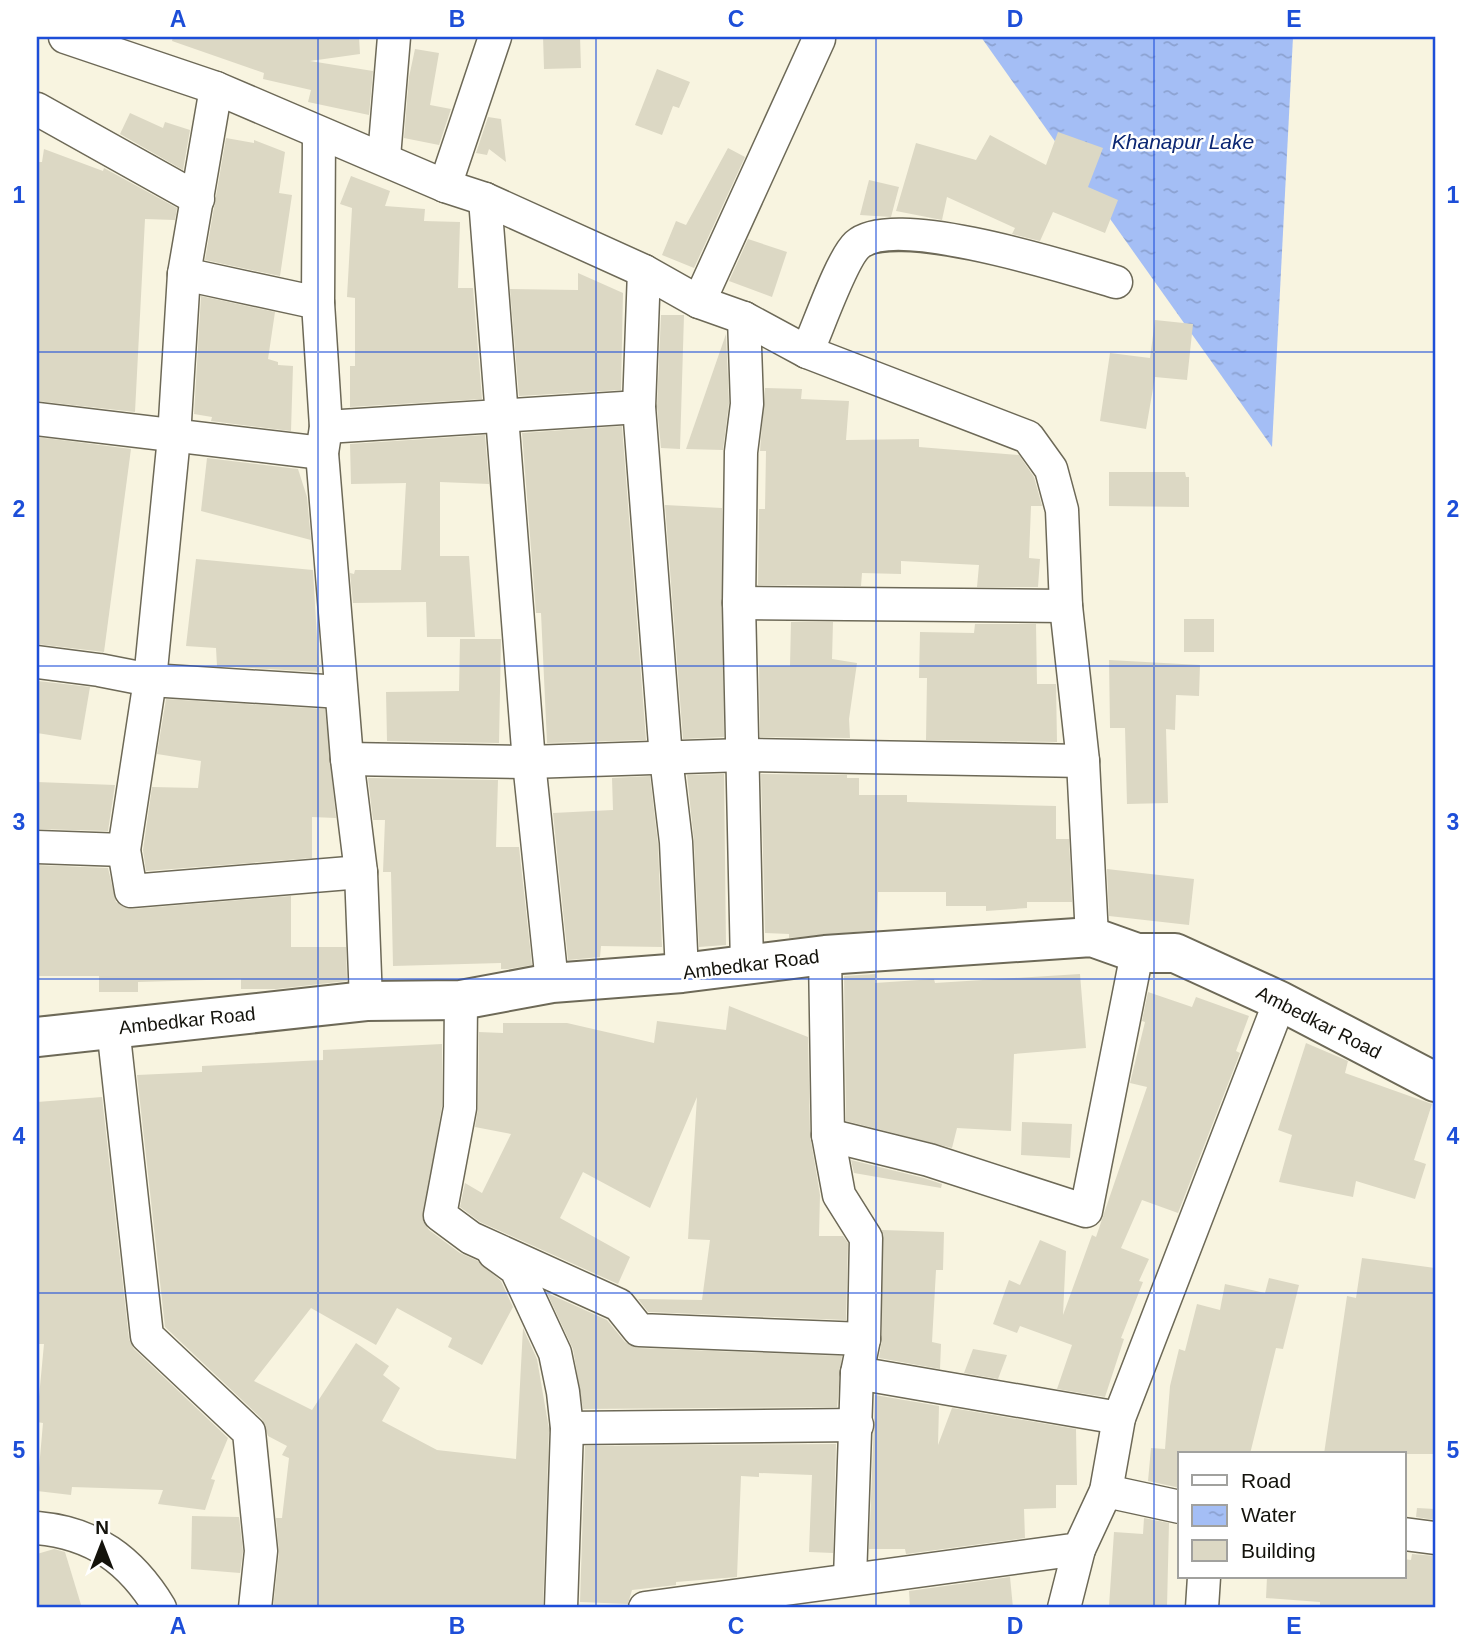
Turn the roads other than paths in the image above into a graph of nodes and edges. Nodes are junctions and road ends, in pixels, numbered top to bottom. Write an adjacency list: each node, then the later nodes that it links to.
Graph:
1 (65, 37): 5 (street)
2 (394, 37): 9 (street)
3 (495, 37): 10 (street)
4 (817, 37): 16 (street)
5 (125, 47): 6 (street)
6 (216, 88): 8 (street); 11 (street)
7 (37, 109): 11 (street)
8 (319, 133): 9 (street); 17 (street)
9 (384, 157): 10 (street)
10 (446, 186): 12 (street)
11 (198, 199): 14 (street)
12 (485, 199): 13 (street); 21 (street)
13 (644, 271): 16 (street); 20 (street)
14 (184, 274): 17 (street); 23 (street)
15 (1116, 282): 19 (street)
16 (699, 302): 18 (street)
17 (318, 303): 24 (street)
18 (744, 318): 19 (street); 25 (street)
19 (807, 352): 26 (street)
20 (639, 407): 21 (street); 31 (street)
21 (502, 415): 24 (street); 34 (street)
22 (37, 419): 23 (street)
23 (174, 437): 24 (street); 28 (street)
24 (324, 440): 29 (street)
25 (739, 603): 26 (street); 30 (street)
26 (1066, 606): 33 (street)
27 (37, 663): 28 (street)
28 (150, 680): 29 (street); 36 (street)
29 (341, 692): 32 (street)
30 (744, 755): 31 (street); 33 (street); 41 (street)
31 (666, 758): 34 (street); 42 (street)
32 (347, 759): 34 (street); 37 (street)
33 (1083, 761): 38 (street)
34 (529, 762): 43 (street)
35 (37, 847): 36 (street)
36 (124, 850): 37 (street)
37 (361, 872): 45 (street)
38 (1092, 937): 39 (main road, Ambedkar Road); 40 (main road, Ambedkar Road)
39 (1137, 953): 46 (main road, Ambedkar Road); 50 (street)
40 (825, 956): 41 (main road, Ambedkar Road); 50 (street)
41 (747, 965): 42 (main road, Ambedkar Road)
42 (682, 973): 43 (main road, Ambedkar Road)
43 (552, 983): 44 (main road, Ambedkar Road)
44 (461, 1000): 45 (main road, Ambedkar Road); 51 (street)
45 (366, 1001): 47 (main road, Ambedkar Road)
46 (1280, 1001): 49 (main road, Ambedkar Road); 54 (street)
47 (113, 1027): 48 (main road, Ambedkar Road); 67 (street)
48 (37, 1037)
49 (1435, 1082)
50 (828, 1135): 52 (street)
51 (471, 1238): 52 (street); 56 (street)
52 (864, 1339): 53 (street)
53 (857, 1373): 54 (street); 55 (street)
54 (1119, 1418): 57 (street)
55 (857, 1425): 56 (street); 64 (street)
56 (567, 1427): 68 (street)
57 (1106, 1492): 58 (street); 62 (street)
58 (1178, 1507)
59 (37, 1528): 66 (street)
60 (1406, 1534): 61 (street)
61 (1435, 1538)
62 (1079, 1549): 64 (street); 70 (street)
63 (1204, 1578): 71 (street)
64 (850, 1579): 65 (street)
65 (745, 1601): 69 (street)
66 (160, 1608)
67 (255, 1608)
68 (561, 1608)
69 (645, 1608)
70 (1063, 1608)
71 (1202, 1608)

